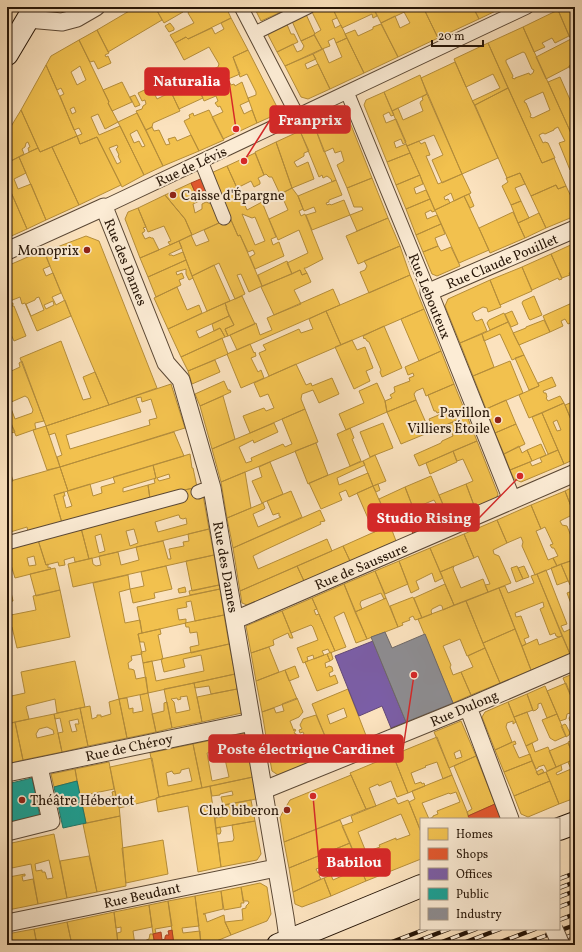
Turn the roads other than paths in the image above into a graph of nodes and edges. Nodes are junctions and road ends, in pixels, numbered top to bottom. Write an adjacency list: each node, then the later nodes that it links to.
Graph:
1 (96, 7): 5 (street)
2 (241, 7): 6 (street)
3 (308, 7): 6 (street)
4 (527, 7): 8 (street, Rue de Lévis)
5 (31, 13): 7 (main road)
6 (255, 33): 9 (street)
7 (7, 54)
8 (347, 92): 9 (street, Rue de Lévis); 15 (street, Rue Lebouteux)
9 (297, 115): 10 (street, Rue de Lévis)
10 (201, 161): 11 (street, Rue de Lévis); 12 (street)
11 (104, 207): 14 (street, Rue de Lévis); 20 (street, Rue des Dames)
12 (224, 218)
13 (575, 229): 15 (street, Rue Claude Pouillet)
14 (7, 251)
15 (429, 292): 18 (street, Rue Lebouteux)
16 (575, 473): 18 (street, Rue de Saussure)
17 (181, 496): 19 (street)
18 (512, 500): 20 (street, Rue de Saussure)
19 (7, 543)
20 (235, 620): 23 (street, Rue des Dames)
21 (575, 661): 22 (street, Rue Dulong)
22 (468, 707): 26 (street, Rue Dulong); 27 (street)
23 (252, 722): 24 (street, Rue de Chéroy); 26 (street, Rue des Dames)
24 (39, 766): 25 (street, Rue de Chéroy); 30 (street)
25 (7, 773)
26 (264, 790): 31 (street, Rue des Dames)
27 (510, 818)
28 (575, 823): 29 (main road)
29 (560, 829)
30 (7, 832)
31 (276, 868): 33 (street, Rue Beudant); 35 (street, Rue des Dames)
32 (420, 886): 35 (main road)
33 (7, 922)
34 (554, 930): 36 (street, bridge)
35 (285, 944)
36 (561, 945)

